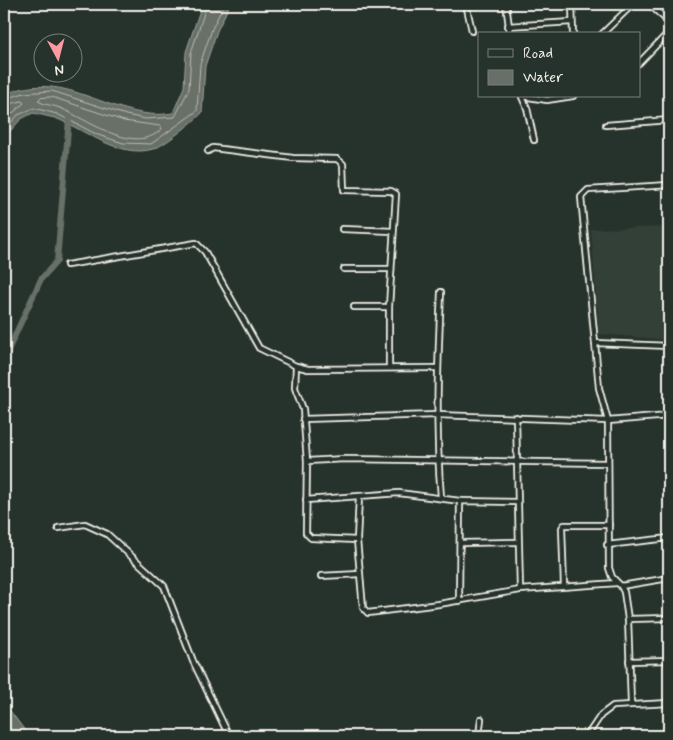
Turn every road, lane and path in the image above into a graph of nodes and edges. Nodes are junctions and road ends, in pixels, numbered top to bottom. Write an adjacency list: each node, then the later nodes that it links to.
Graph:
1 (466, 4): 9 (street)
2 (506, 4): 8 (street)
3 (572, 4): 6 (street)
4 (633, 4): 12 (street)
5 (649, 4): 7 (street)
6 (572, 22): 8 (street); 11 (street)
7 (669, 22)
8 (508, 26): 10 (street)
9 (472, 32)
10 (510, 32)
11 (573, 32)
12 (604, 32)
13 (669, 32): 14 (street)
14 (640, 62)
15 (523, 98): 20 (street)
16 (534, 98): 17 (street)
17 (560, 98)
18 (669, 120): 19 (street)
19 (606, 124)
20 (534, 140)
21 (208, 151): 24 (street)
22 (669, 185): 31 (street)
23 (342, 229): 24 (street)
24 (393, 231): 27 (street)
25 (67, 265): 33 (street)
26 (344, 269): 27 (street)
27 (391, 270): 30 (street)
28 (441, 292): 35 (street)
29 (354, 307): 30 (street)
30 (389, 307): 34 (street)
31 (595, 343): 32 (street); 40 (street)
32 (669, 346)
33 (296, 366): 34 (street); 39 (street)
34 (389, 368): 35 (street)
35 (437, 368): 36 (street)
36 (437, 415): 38 (street); 39 (street); 41 (street)
37 (669, 416): 40 (street)
38 (516, 417): 40 (street); 43 (street)
39 (303, 419): 42 (street)
40 (608, 421): 44 (street)
41 (438, 460): 42 (street); 43 (street); 46 (street)
42 (307, 461): 47 (street)
43 (518, 462): 44 (street); 49 (street)
44 (608, 463): 50 (street)
45 (359, 497): 46 (street); 47 (street); 53 (street)
46 (441, 497): 48 (street)
47 (306, 500): 53 (street)
48 (460, 501): 49 (street); 55 (street)
49 (517, 502): 54 (street)
50 (609, 525): 56 (street); 61 (street)
51 (58, 528): 71 (street)
52 (669, 538): 56 (street)
53 (357, 540): 57 (street)
54 (518, 542): 55 (street); 62 (street)
55 (460, 543): 63 (street)
56 (607, 545): 60 (street)
57 (360, 574): 58 (street); 63 (street)
58 (321, 576)
59 (669, 578): 60 (street)
60 (619, 585): 61 (street); 65 (street)
61 (564, 586): 62 (street)
62 (520, 590): 63 (street)
63 (459, 601)
64 (669, 618): 65 (street)
65 (628, 619): 67 (street)
66 (669, 660): 67 (street)
67 (628, 661): 69 (street)
68 (669, 703): 69 (street)
69 (630, 704): 73 (street)
70 (481, 719): 72 (street)
71 (229, 736)
72 (479, 736)
73 (587, 736)

